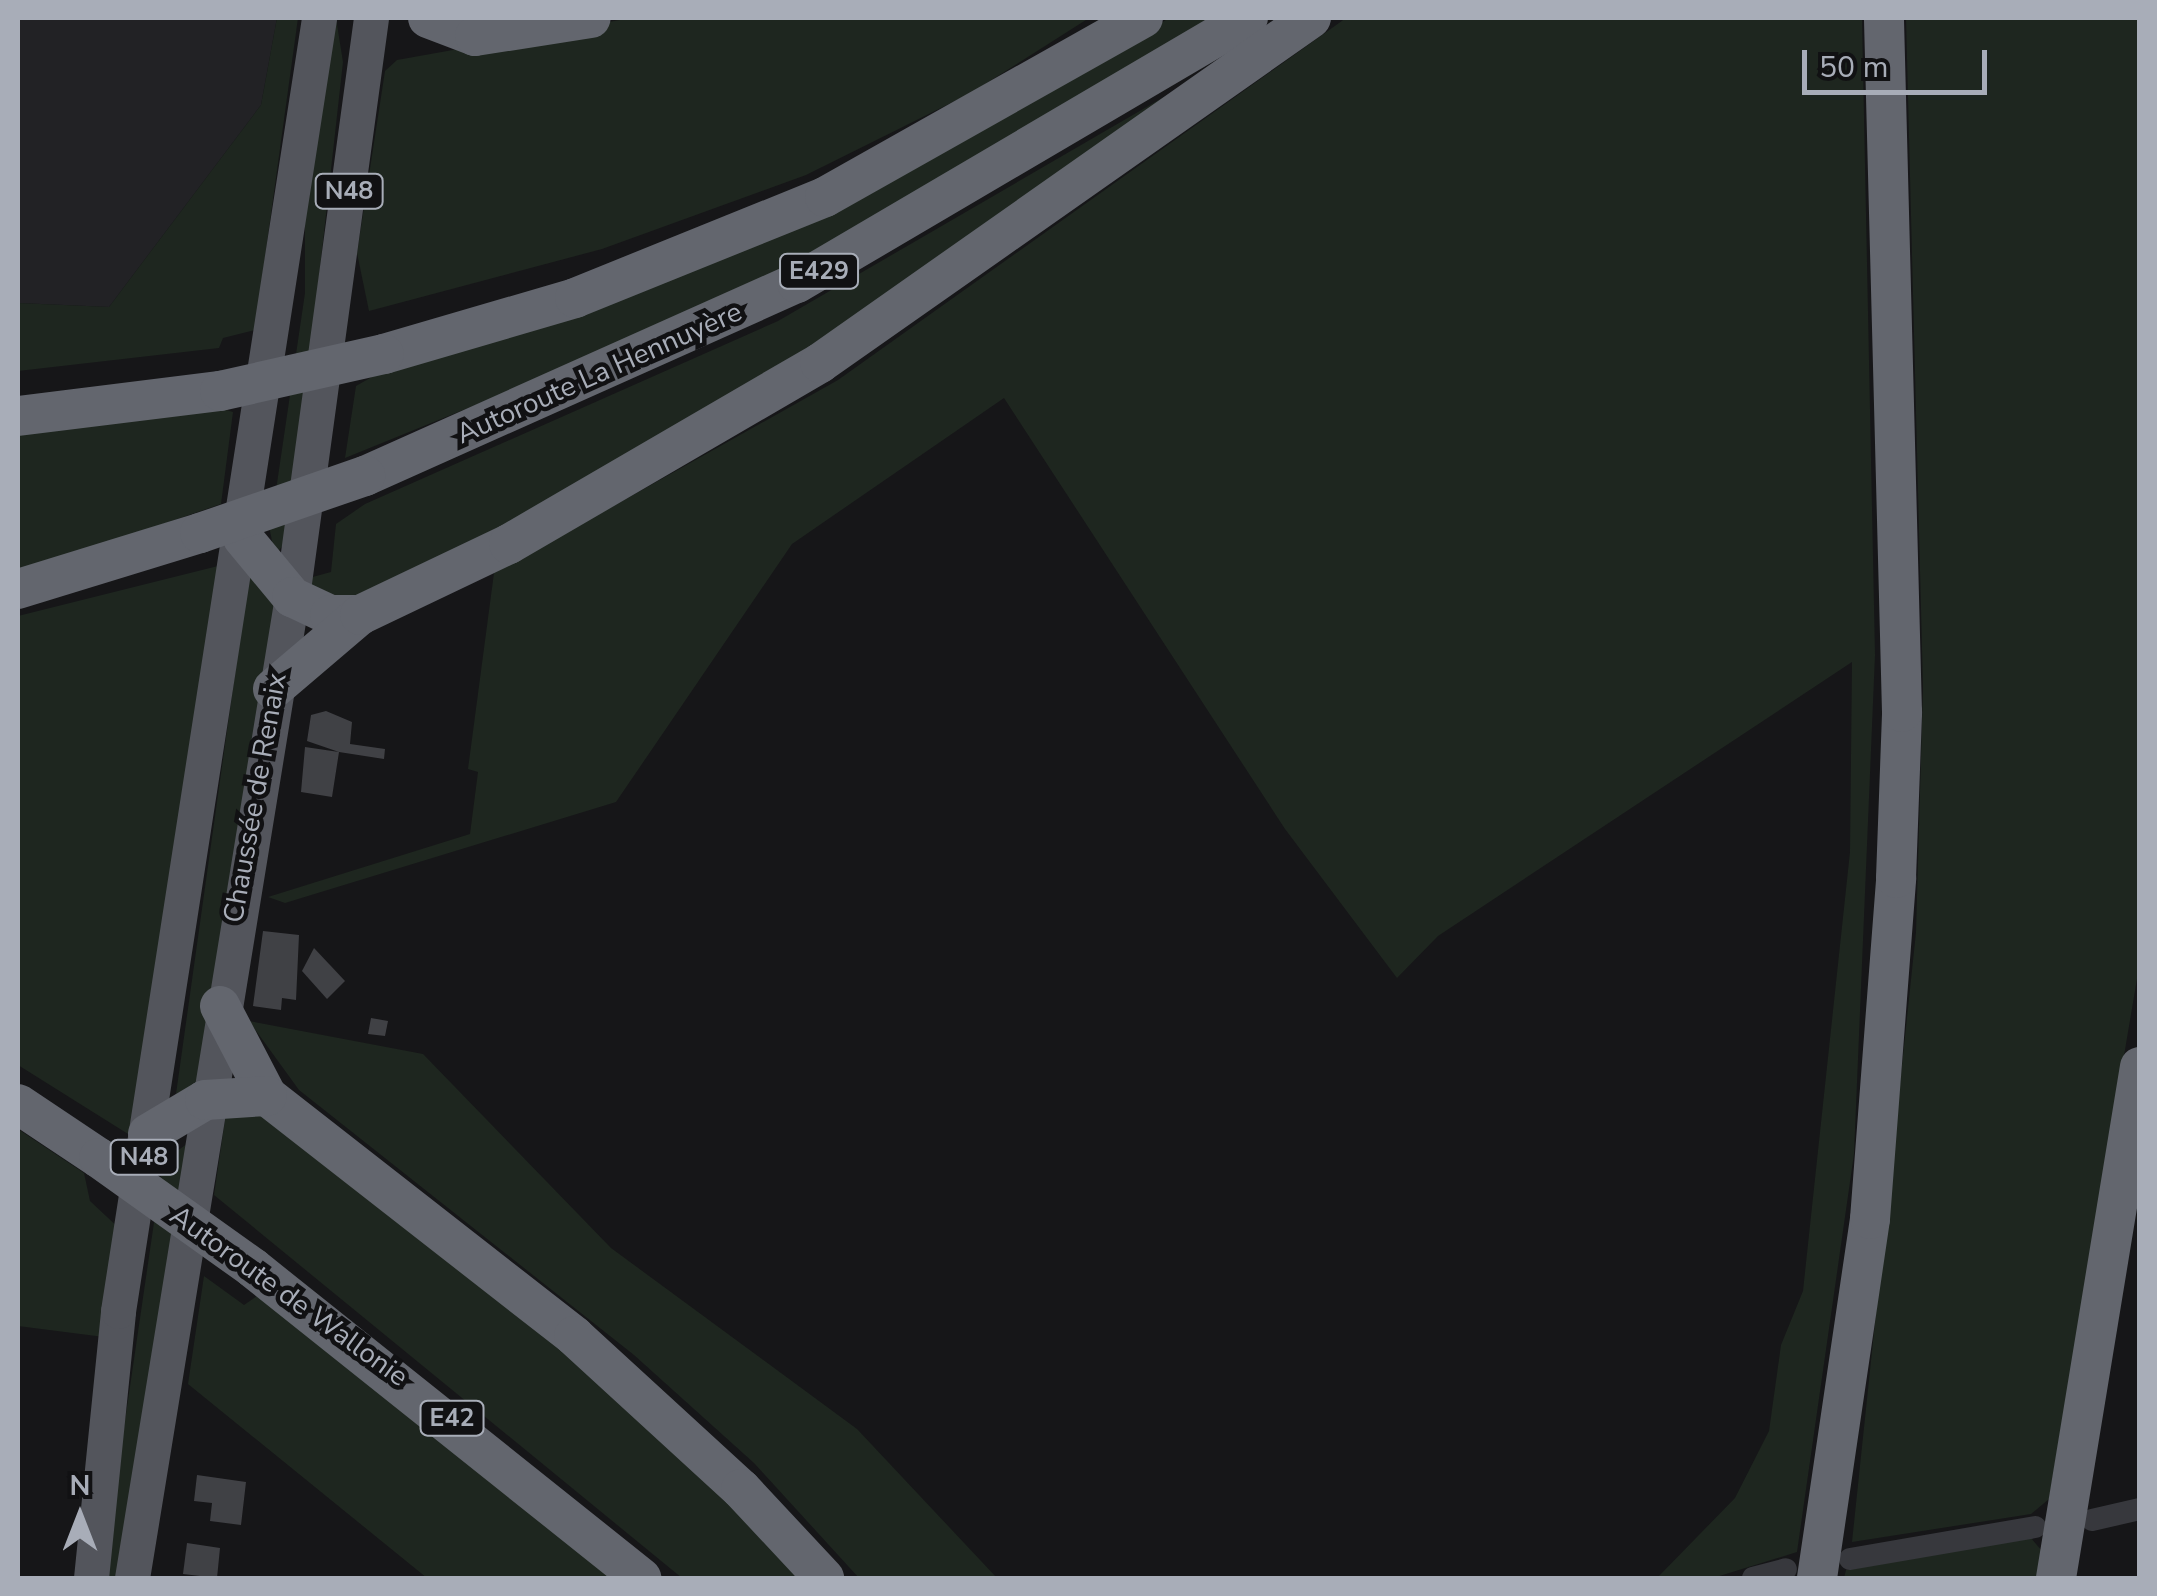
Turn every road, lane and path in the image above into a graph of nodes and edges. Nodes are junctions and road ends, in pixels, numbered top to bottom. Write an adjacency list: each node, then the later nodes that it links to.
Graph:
1 (318, 18): 10 (main road, Chaussée de Renaix / N48)
2 (370, 18): 12 (main road, Chaussée de Renaix / N48)
3 (428, 18): 4 (highway)
4 (592, 18)
5 (1144, 18): 9 (highway, E429, bridge)
6 (1248, 18): 11 (highway, Autoroute La Hennuyère / E429, bridge)
7 (1312, 18): 13 (highway)
8 (1884, 18): 24 (highway)
9 (23, 414)
10 (243, 538): 12 (highway); 20 (main road, Chaussée de Renaix / N48)
11 (18, 589)
12 (292, 597): 13 (highway); 14 (main road, Chaussée de Renaix / N48)
13 (360, 615): 14 (highway)
14 (274, 689): 15 (main road, Chaussée de Renaix / N48)
15 (220, 1006): 17 (highway); 18 (main road, Chaussée de Renaix / N48)
16 (2140, 1067): 30 (highway)
17 (267, 1096): 18 (highway); 28 (highway)
18 (205, 1100): 20 (highway); 26 (main road, Chaussée de Renaix / N48)
19 (18, 1104): 27 (highway, Autoroute de Wallonie / E42, bridge)
20 (148, 1134): 25 (main road, Chaussée de Renaix / N48)
21 (2140, 1509): 22 (street)
22 (2092, 1520)
23 (2035, 1528): 24 (street)
24 (1817, 1569): 29 (street)
25 (92, 1578)
26 (132, 1578)
27 (642, 1578)
28 (824, 1578)
29 (1753, 1578)
30 (2056, 1578)

